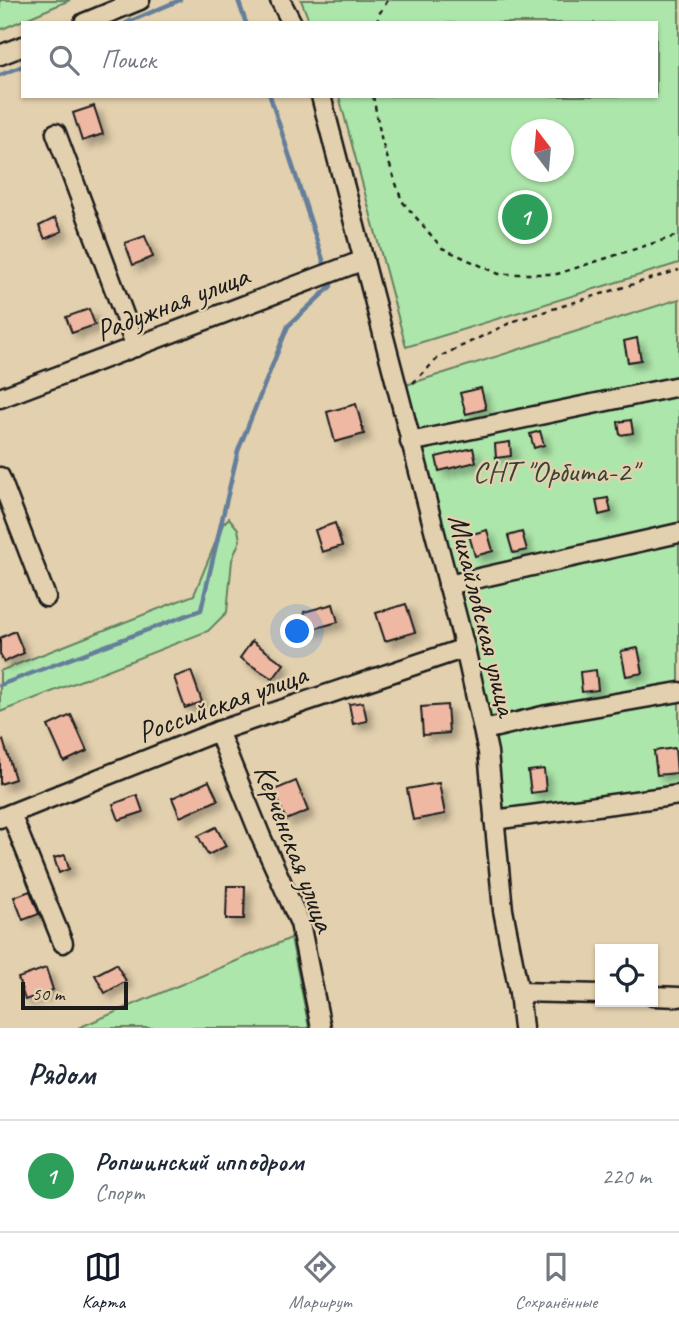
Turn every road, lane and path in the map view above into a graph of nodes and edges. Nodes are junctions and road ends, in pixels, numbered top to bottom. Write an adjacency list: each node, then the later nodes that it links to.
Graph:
1 (280, 0): 5 (street)
2 (388, 0): 6 (path)
3 (131, 2): 4 (street)
4 (88, 21)
5 (291, 21)
6 (377, 21)
7 (21, 47): 8 (street)
8 (0, 55)
9 (322, 98): 13 (street, Михайловская улица)
10 (373, 98): 12 (path)
11 (56, 133): 15 (street)
12 (679, 235)
13 (364, 260): 15 (street, Радужная улица); 17 (street, Михайловская улица)
14 (679, 270): 17 (path)
15 (136, 347): 18 (street, Радужная улица)
16 (679, 386): 19 (street)
17 (399, 397): 19 (street, Михайловская улица)
18 (0, 398)
19 (410, 442): 22 (street, Михайловская улица)
20 (0, 477): 23 (street)
21 (679, 533): 22 (street)
22 (448, 585): 24 (street, Михайловская улица)
23 (46, 597)
24 (465, 648): 26 (street, Михайловская улица); 27 (street, Российская улица)
25 (679, 691): 26 (street)
26 (484, 730): 30 (street, Михайловская улица)
27 (218, 731): 29 (street, Российская улица); 36 (street, Керченская улица)
28 (679, 795): 30 (street)
29 (5, 816): 31 (street)
30 (494, 820): 32 (street, Михайловская улица)
31 (63, 943)
32 (519, 992): 33 (street); 37 (street, Михайловская улица)
33 (595, 994)
34 (658, 996): 35 (street)
35 (679, 997)
36 (321, 1028)
37 (523, 1028)

